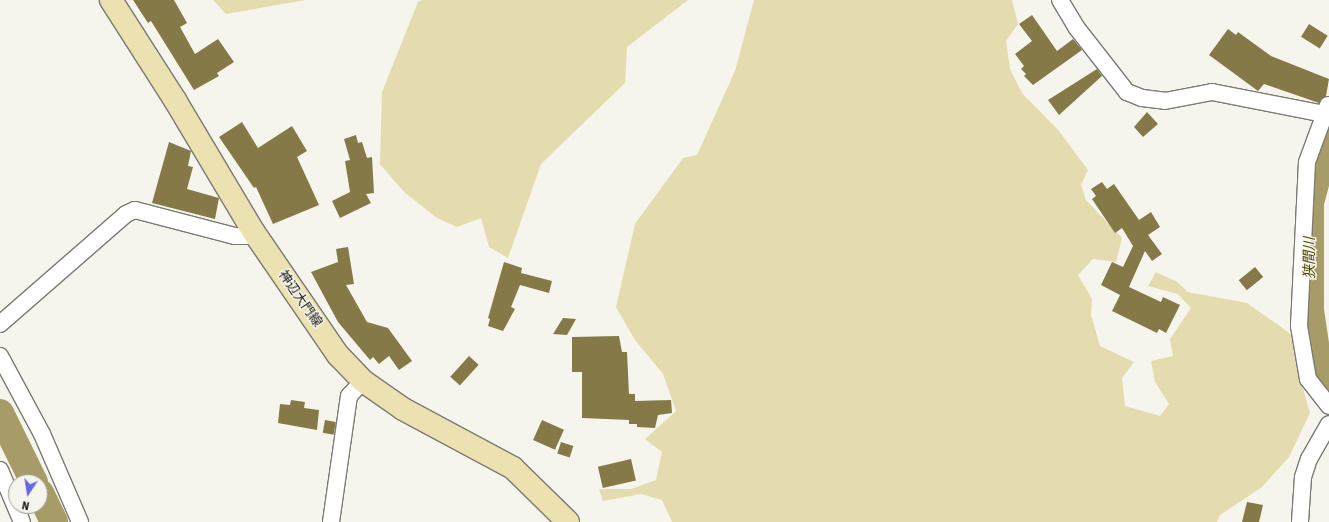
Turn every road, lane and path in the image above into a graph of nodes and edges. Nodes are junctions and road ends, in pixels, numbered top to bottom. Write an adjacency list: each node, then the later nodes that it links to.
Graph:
1 (111, 0): 4 (main road, 神辺大門線)
2 (1060, 0): 3 (street)
3 (1328, 111): 8 (street)
4 (253, 231): 5 (street); 7 (main road, 神辺大門線)
5 (0, 324)
6 (0, 356): 12 (street)
7 (363, 381): 13 (street); 14 (main road, 神辺大門線)
8 (1329, 406)
9 (1329, 424): 15 (street)
10 (0, 470): 11 (street)
11 (22, 522)
12 (80, 522)
13 (331, 522)
14 (568, 522)
15 (1300, 522)

